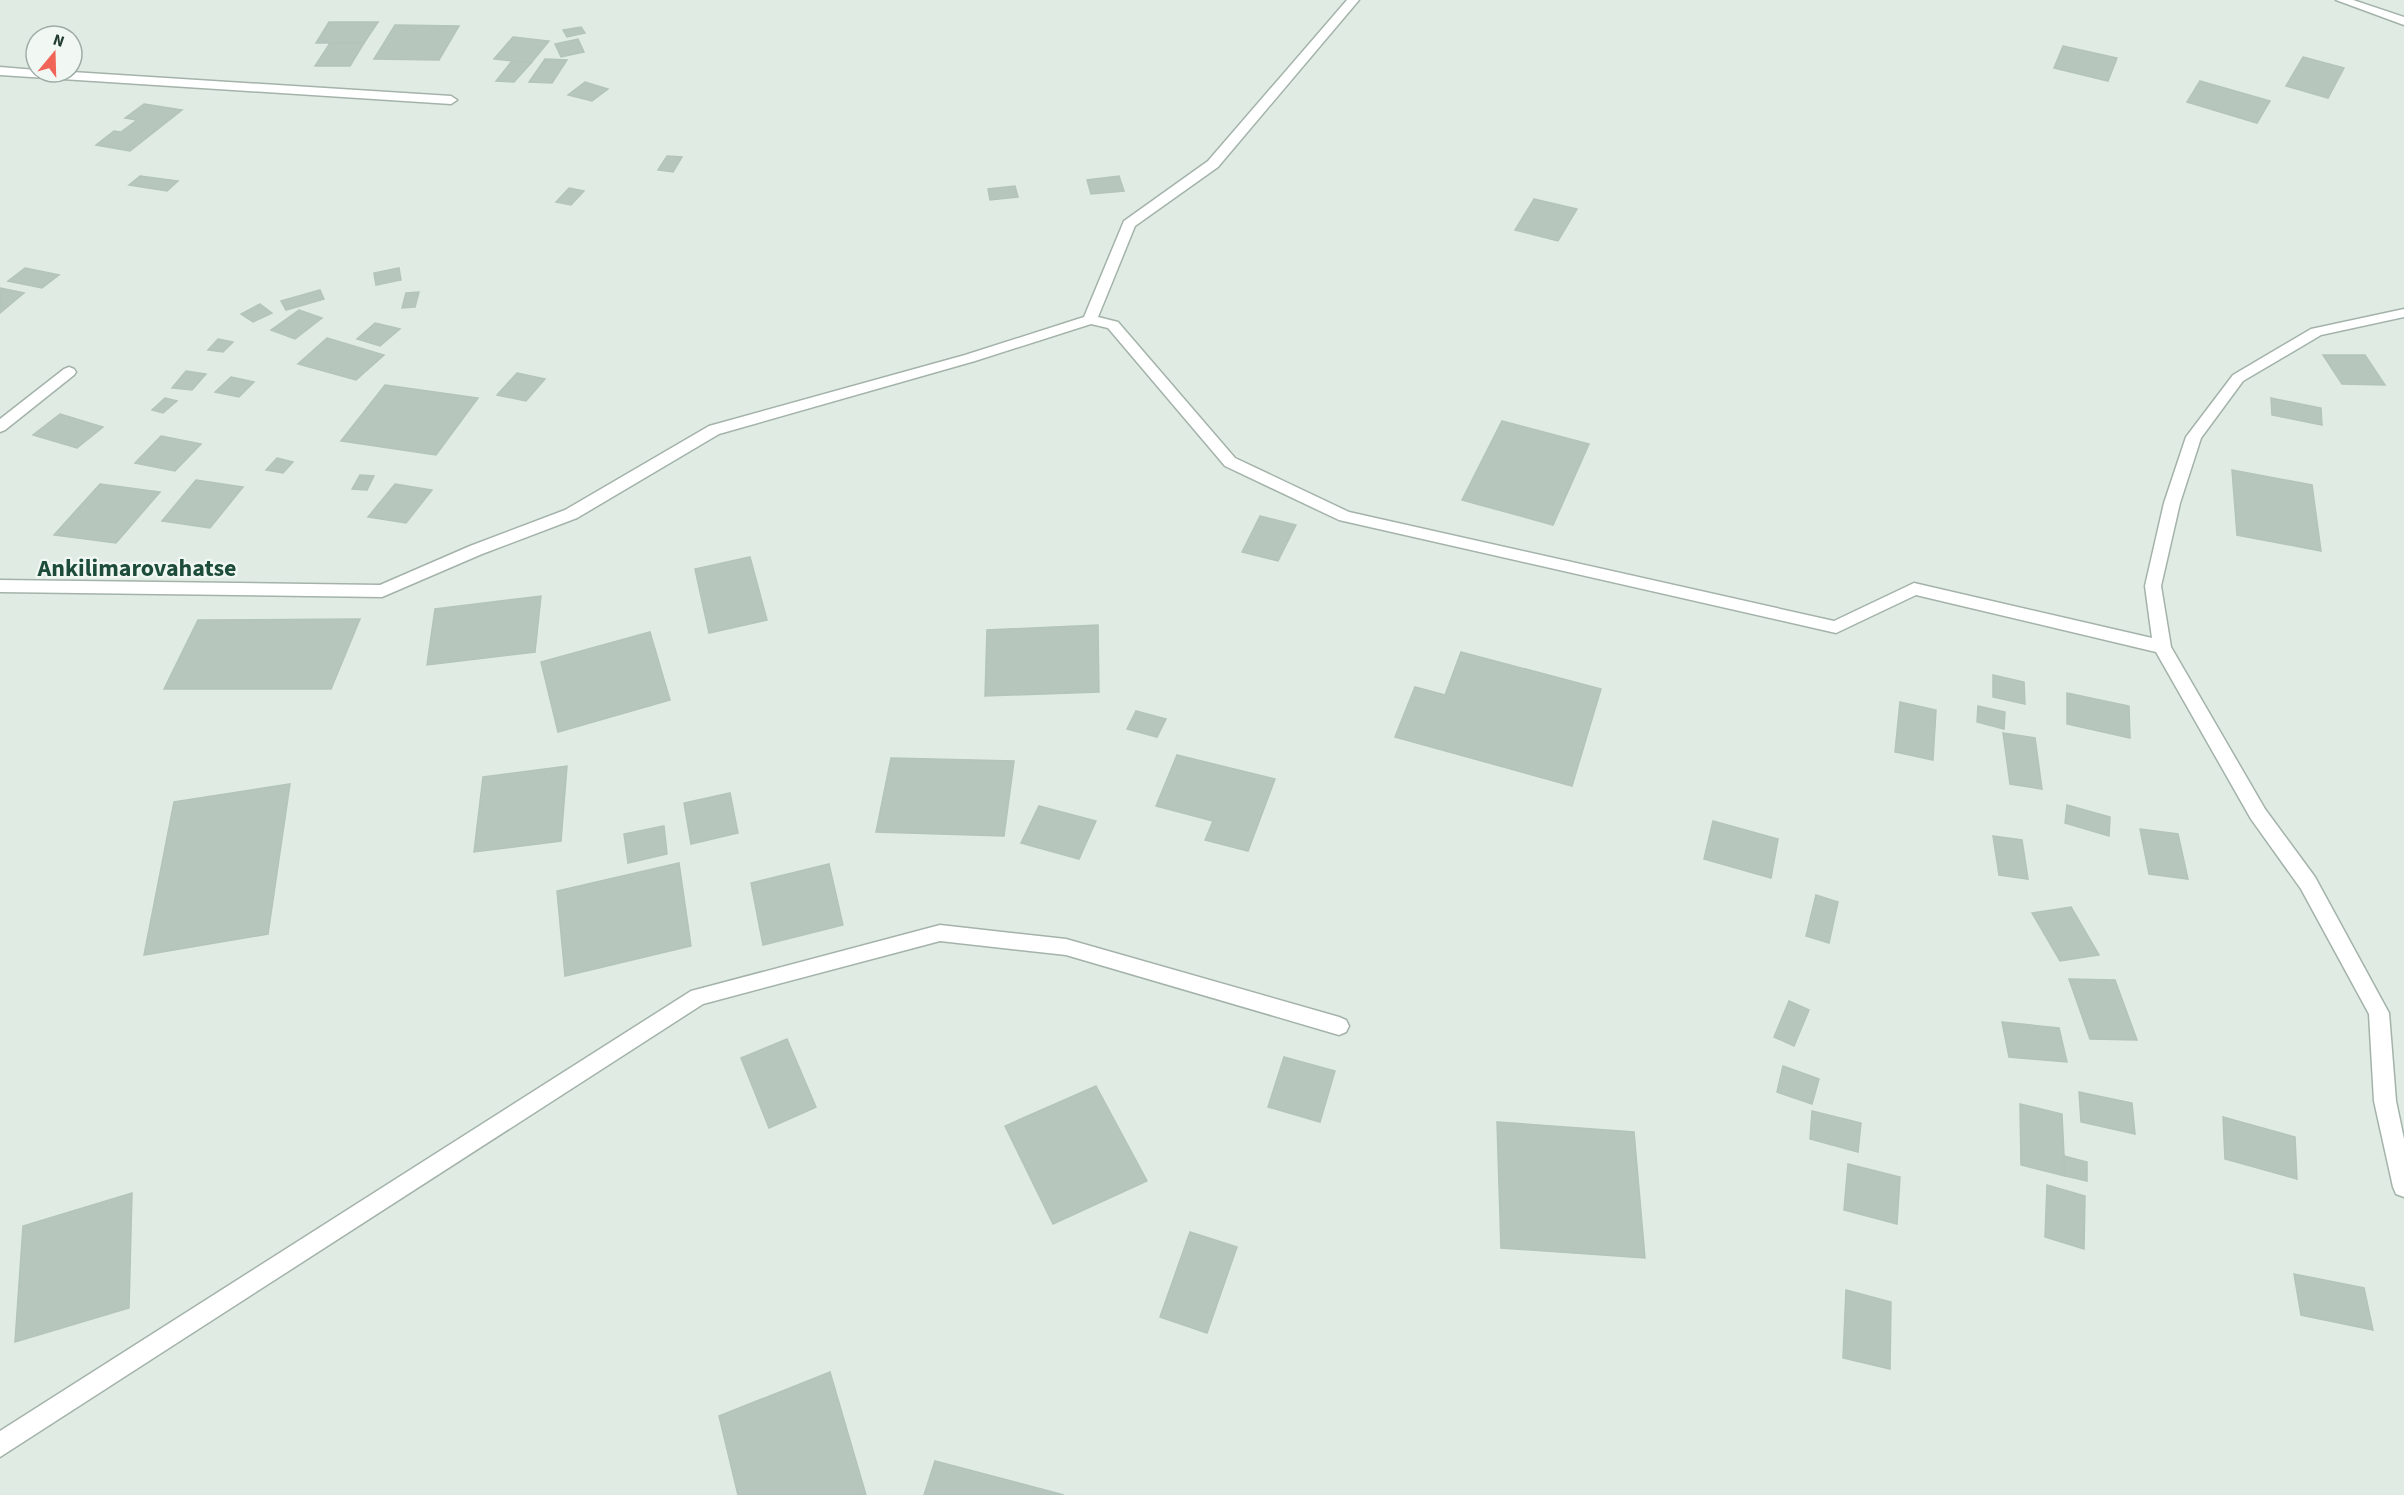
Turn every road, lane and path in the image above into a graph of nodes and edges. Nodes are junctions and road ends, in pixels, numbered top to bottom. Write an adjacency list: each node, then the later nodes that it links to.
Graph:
1 (1353, 0): 7 (street)
2 (2342, 0): 3 (street)
3 (2404, 21)
4 (0, 71): 5 (street)
5 (451, 100)
6 (2404, 314): 11 (street)
7 (1090, 320): 10 (street); 11 (street)
8 (69, 372): 9 (street)
9 (0, 427)
10 (0, 586)
11 (2162, 647): 13 (street)
12 (1339, 1026): 14 (street)
13 (2404, 1187)
14 (0, 1445)

